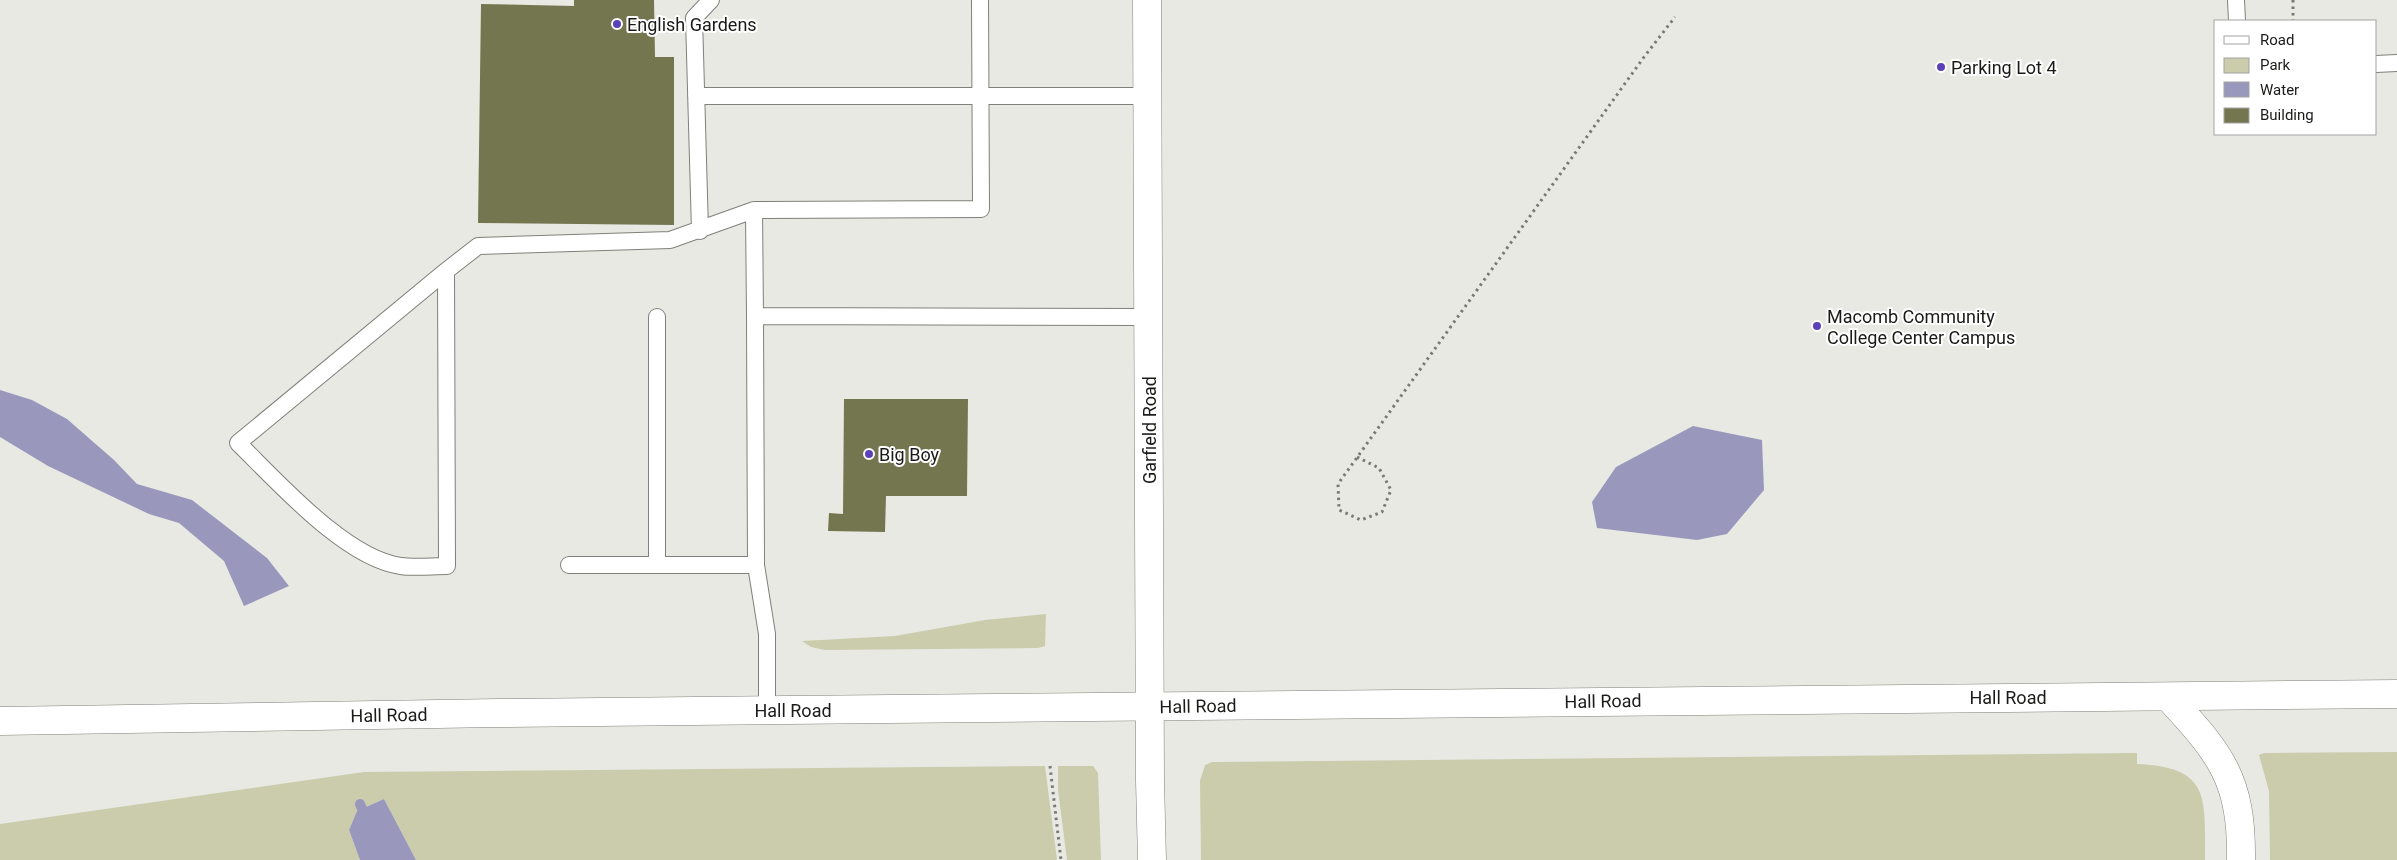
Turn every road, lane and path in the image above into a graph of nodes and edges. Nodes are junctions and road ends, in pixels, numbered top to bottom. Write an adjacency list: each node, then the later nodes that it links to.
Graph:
1 (711, 0): 11 (lane)
2 (980, 0): 12 (lane)
3 (1147, 0): 13 (main road, Garfield Road)
4 (2236, 0): 7 (lane)
5 (2293, 0): 8 (path)
6 (1675, 17): 20 (path)
7 (2237, 20)
8 (2293, 20)
9 (2377, 64): 10 (lane)
10 (2397, 64)
11 (696, 96): 12 (lane); 15 (lane)
12 (980, 96): 13 (lane); 14 (lane)
13 (1147, 96): 19 (main road, Garfield Road)
14 (754, 210): 15 (lane); 17 (lane)
15 (700, 231): 16 (lane)
16 (446, 271): 16 (lane)
17 (755, 316): 19 (lane); 23 (lane)
18 (657, 317): 22 (lane)
19 (1149, 317): 26 (main road, Garfield Road)
20 (1357, 457): 20 (path)
21 (569, 565): 22 (lane)
22 (657, 565): 23 (lane)
23 (756, 566): 27 (lane)
24 (2397, 694): 25 (main road, Hall Road)
25 (2168, 697): 26 (main road, Hall Road); 34 (main road)
26 (1149, 707): 27 (main road, Hall Road); 33 (main road, Garfield Road)
27 (767, 710): 29 (main road, Hall Road)
28 (0, 721): 29 (main road, Hall Road)
29 (60, 721): 30 (main road)
30 (0, 738)
31 (1050, 766): 32 (path)
32 (1061, 860)
33 (1152, 860)
34 (2241, 860)

